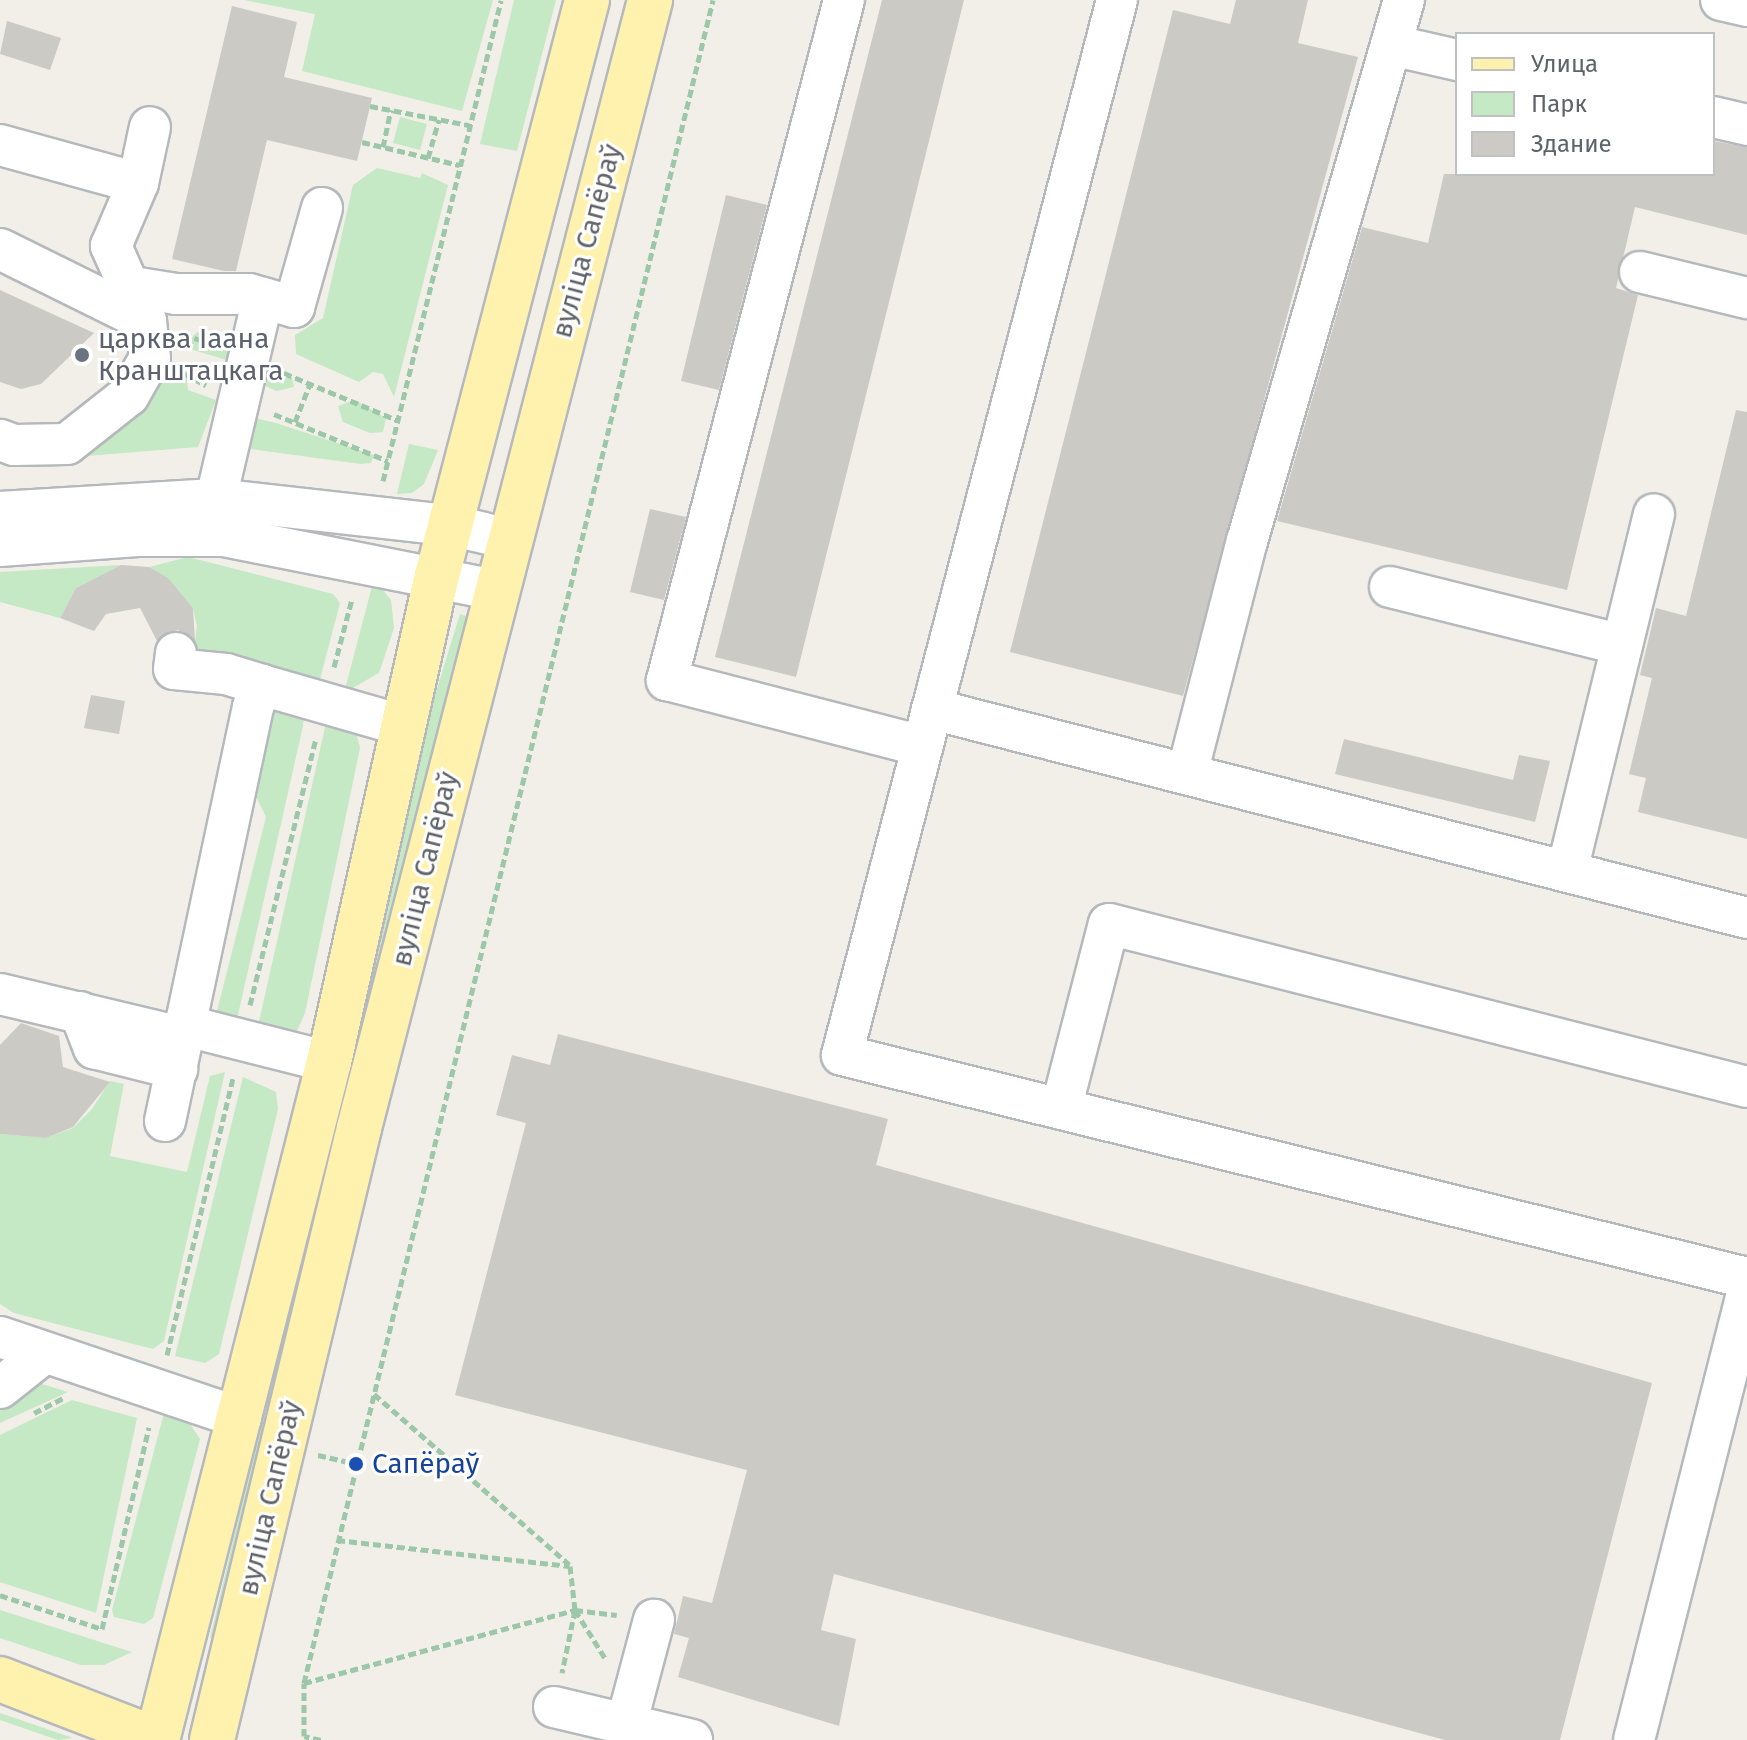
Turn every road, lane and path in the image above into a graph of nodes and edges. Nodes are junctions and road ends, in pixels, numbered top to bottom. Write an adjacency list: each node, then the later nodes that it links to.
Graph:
1 (501, 0): 16 (path)
2 (587, 0): 40 (main road, вуліца Сапёраў)
3 (650, 0): 41 (main road, вуліца Сапёраў)
4 (713, 0): 65 (path)
5 (844, 0): 50 (street)
6 (1117, 0): 50 (street)
7 (1404, 0): 10 (street)
8 (1721, 0): 9 (street)
9 (1747, 6)
10 (1391, 45): 11 (street); 51 (street)
11 (1455, 60)
12 (370, 106): 13 (path)
13 (391, 110): 15 (path); 21 (path)
14 (1715, 117): 17 (street)
15 (439, 120): 16 (path); 22 (path)
16 (469, 125): 23 (path)
17 (1747, 125)
18 (150, 127): 24 (street)
19 (362, 142): 21 (path)
20 (0, 145): 24 (street)
21 (383, 147): 22 (path)
22 (428, 158): 23 (path)
23 (459, 165): 35 (path)
24 (138, 183): 28 (street)
25 (322, 208): 29 (street)
26 (0, 249): 31 (street)
27 (1640, 272): 30 (street)
28 (126, 286): 29 (street); 31 (street)
29 (263, 298): 38 (street)
30 (1747, 298)
31 (146, 321): 34 (street)
32 (310, 384): 33 (path)
33 (295, 422)
34 (0, 440)
35 (381, 489)
36 (0, 512): 39 (street)
37 (1654, 514): 46 (street)
38 (212, 518): 39 (street); 40 (street); 43 (street)
39 (134, 519): 42 (street)
40 (454, 526): 41 (street); 43 (main road, вуліца Сапёраў)
41 (510, 539): 45 (main road, вуліца Сапёраў)
42 (0, 546)
43 (437, 576): 45 (street); 49 (main road, вуліца Сапёраў)
44 (1390, 587): 46 (street)
45 (496, 590): 80 (main road, вуліца Сапёраў)
46 (1622, 645): 52 (street)
47 (176, 653): 48 (street)
48 (262, 685): 49 (street); 55 (street)
49 (404, 726): 56 (main road, вуліца Сапёраў)
50 (927, 727): 51 (street); 58 (street)
51 (1187, 774): 52 (street)
52 (1567, 871): 53 (street)
53 (1747, 918)
54 (0, 994): 55 (street)
55 (183, 1044): 56 (street); 59 (street)
56 (329, 1062): 69 (main road, вуліца Сапёраў)
57 (1747, 1087): 58 (street)
58 (1061, 1109): 60 (street)
59 (165, 1121)
60 (1747, 1278)
61 (1747, 1293): 83 (street)
62 (0, 1337): 63 (street)
63 (43, 1354): 64 (street); 69 (street)
64 (0, 1388)
65 (374, 1394): 71 (path); 72 (path)
66 (72, 1395): 67 (path)
67 (29, 1415)
68 (137, 1417): 70 (path)
69 (241, 1418): 79 (main road, вуліца Сапёраў)
70 (150, 1421)
71 (337, 1540): 72 (path); 76 (path)
72 (570, 1566): 73 (path)
73 (575, 1610): 74 (path); 76 (path); 77 (path)
74 (654, 1620): 78 (street)
75 (0, 1679): 79 (main road)
76 (304, 1683): 81 (path)
77 (554, 1707): 78 (street)
78 (626, 1725): 82 (street)
79 (158, 1740)
80 (212, 1740)
81 (321, 1740)
82 (692, 1740)
83 (1634, 1740)

